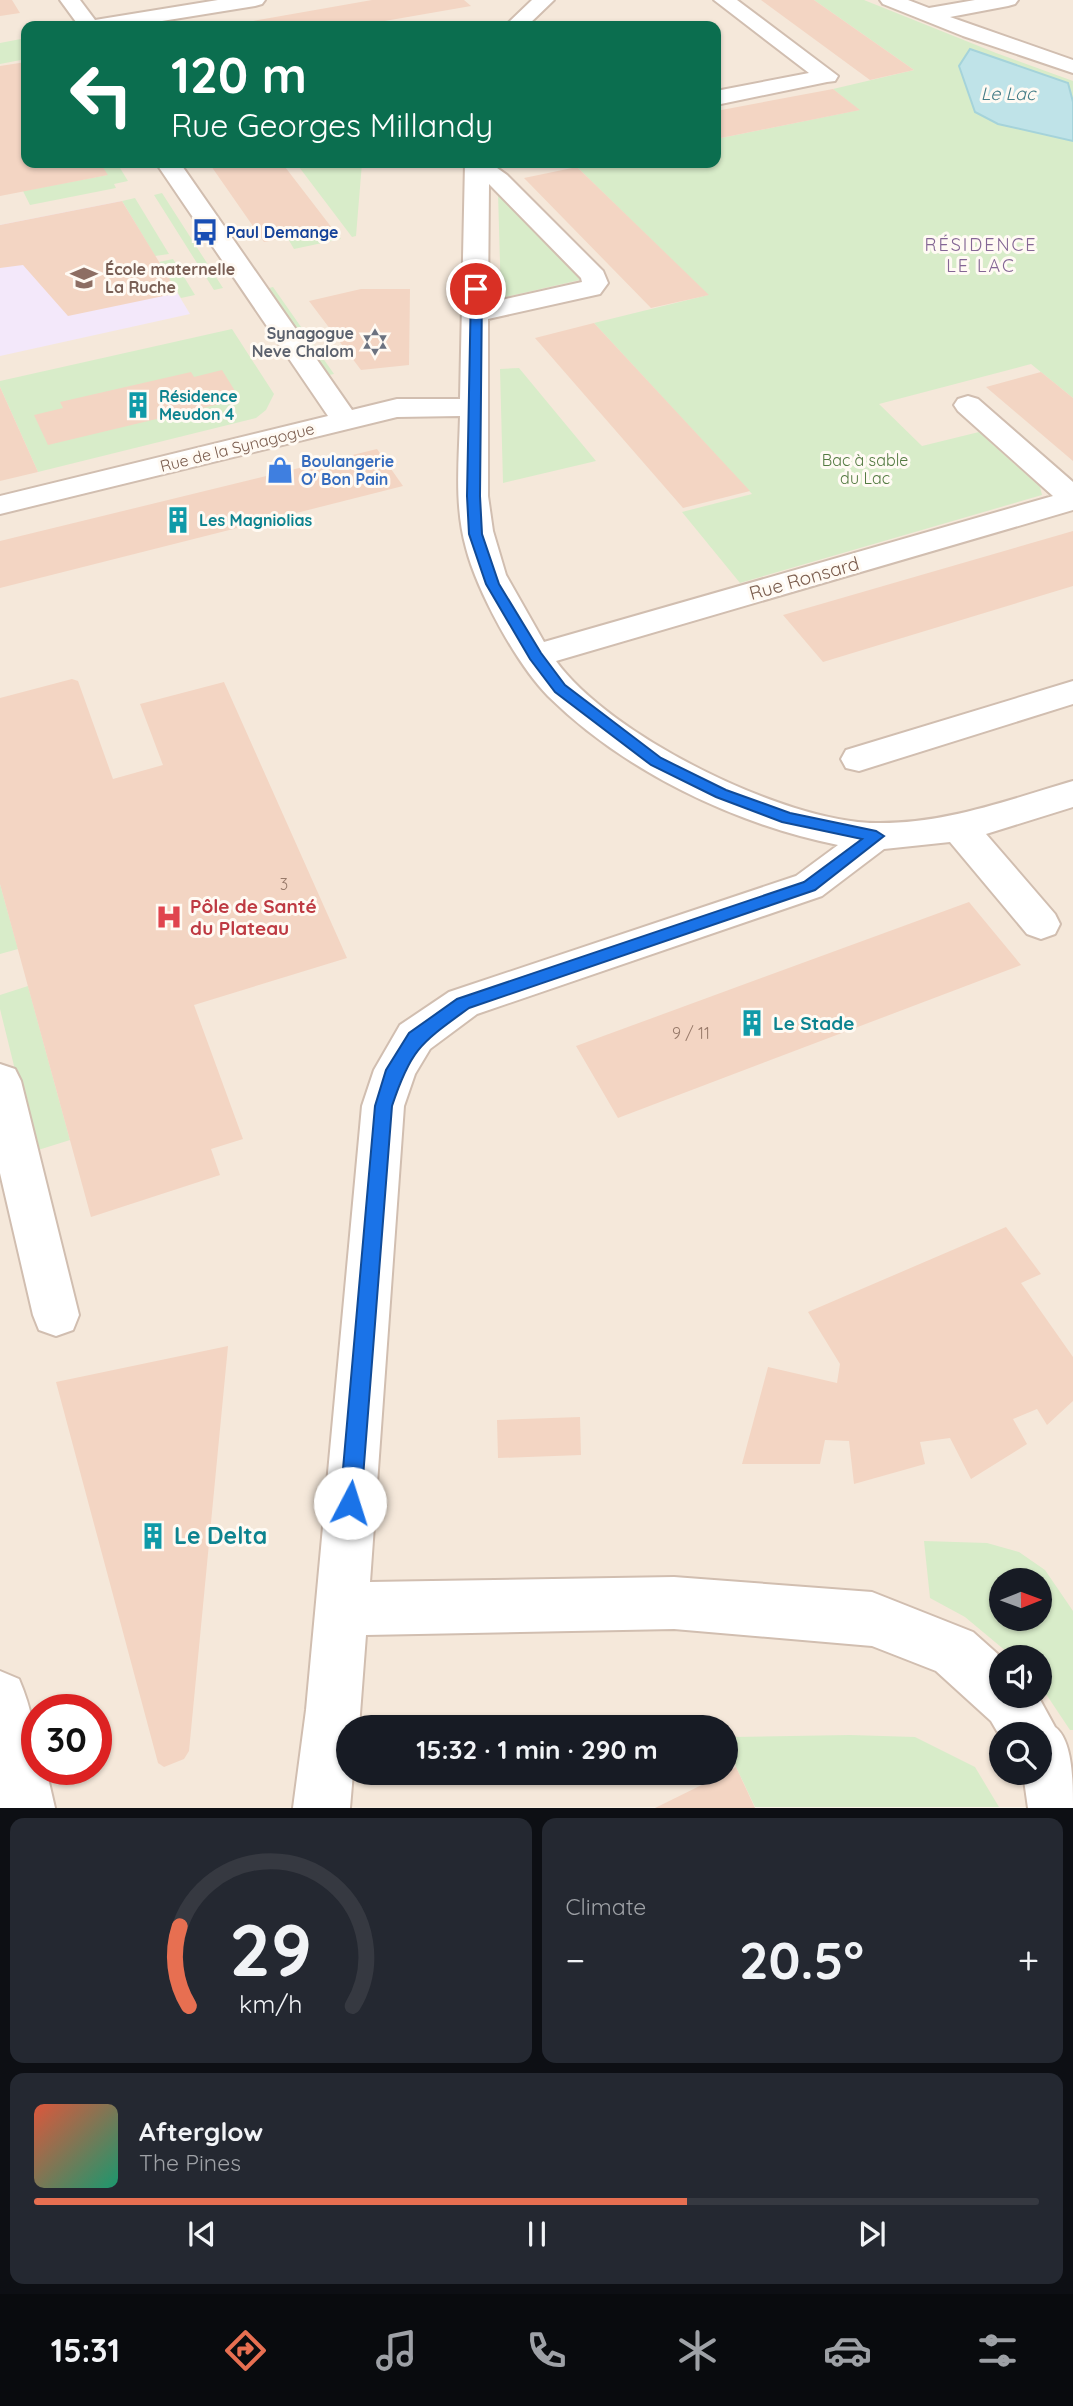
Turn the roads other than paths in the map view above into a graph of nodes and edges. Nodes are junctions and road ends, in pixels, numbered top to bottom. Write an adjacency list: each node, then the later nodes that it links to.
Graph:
1 (70, 0): 8 (street)
2 (255, 0): 9 (street)
3 (544, 0): 10 (street)
4 (724, 0): 12 (street)
5 (890, 0): 7 (street)
6 (1008, 0): 7 (street)
7 (928, 15): 11 (street)
8 (85, 21)
9 (125, 21)
10 (521, 21)
11 (1073, 67)
12 (721, 97)
13 (171, 168): 19 (street)
14 (477, 168): 16 (street)
15 (483, 168): 16 (street)
16 (476, 314): 18 (street)
17 (968, 405): 20 (street, Rue Ronsard)
18 (476, 407): 19 (street, Rue de la Synagogue); 22 (street)
19 (345, 421): 21 (street, Rue de la Synagogue)
20 (1073, 499): 22 (street, Rue Ronsard)
21 (0, 505)
22 (535, 656): 27 (street)
23 (1073, 692): 24 (street)
24 (859, 759)
25 (1073, 794): 26 (street)
26 (960, 827): 27 (street); 28 (street)
27 (876, 836): 31 (street)
28 (1041, 923)
29 (0, 1081): 30 (street)
30 (56, 1315)
31 (342, 1609): 32 (street); 36 (street)
32 (989, 1683)
33 (0, 1698): 35 (street)
34 (1052, 1768): 37 (street)
35 (27, 1808)
36 (321, 1808)
37 (1056, 1808)

